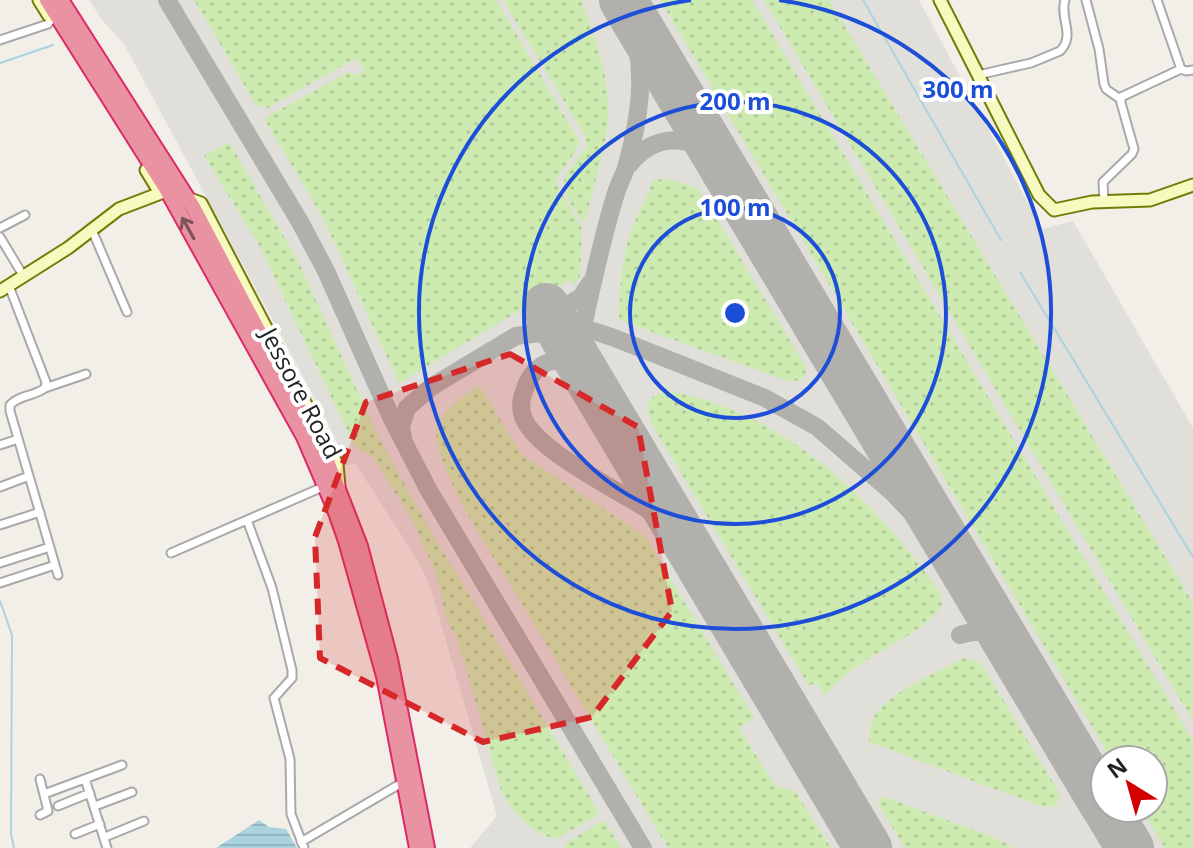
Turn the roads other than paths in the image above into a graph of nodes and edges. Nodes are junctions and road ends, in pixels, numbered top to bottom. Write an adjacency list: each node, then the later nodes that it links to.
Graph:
1 (39, 0): 7 (street)
2 (47, 0): 7 (highway, Jessore Road)
3 (940, 0): 11 (street)
4 (1065, 0): 11 (street)
5 (1086, 0): 12 (street)
6 (1157, 0): 9 (street)
7 (60, 8): 8 (street); 14 (highway, Jessore Road)
8 (0, 40)
9 (1181, 69): 10 (street); 12 (street)
10 (1193, 70)
11 (978, 75): 15 (street)
12 (1120, 99): 15 (street)
13 (1193, 185): 15 (street)
14 (169, 189): 18 (street); 31 (highway, Jessore Road, one-way to 14); 31 (highway)
15 (1104, 202)
16 (25, 215): 17 (street)
17 (0, 228)
18 (92, 230): 20 (street); 22 (street)
19 (0, 237): 20 (street)
20 (24, 277): 21 (street)
21 (5, 289): 24 (street)
22 (127, 312)
23 (86, 374): 24 (street)
24 (45, 388): 25 (street)
25 (14, 400): 26 (street); 27 (street)
26 (0, 405)
27 (18, 439): 28 (street); 29 (street)
28 (0, 445)
29 (29, 476): 30 (street); 32 (street)
30 (0, 487)
31 (332, 488): 33 (street); 44 (highway, Jessore Road); 58 (highway)
32 (40, 512): 34 (street); 35 (street)
33 (247, 520): 36 (street); 55 (street)
34 (0, 525)
35 (50, 547): 37 (street); 38 (street)
36 (171, 553)
37 (0, 563)
38 (55, 565): 39 (street); 40 (street)
39 (58, 575)
40 (0, 583)
41 (122, 765): 43 (street)
42 (40, 779): 47 (street)
43 (85, 779): 46 (street); 47 (street)
44 (405, 781): 55 (street); 57 (highway, Jessore Road)
45 (132, 792): 49 (street)
46 (90, 793): 48 (street); 49 (street)
47 (44, 794): 50 (street)
48 (58, 806)
49 (95, 806): 52 (street)
50 (40, 815)
51 (144, 821): 54 (street)
52 (100, 824): 53 (street); 54 (street)
53 (75, 834)
54 (105, 837): 56 (street)
55 (302, 845)
56 (107, 848)
57 (417, 848)
58 (427, 848)

